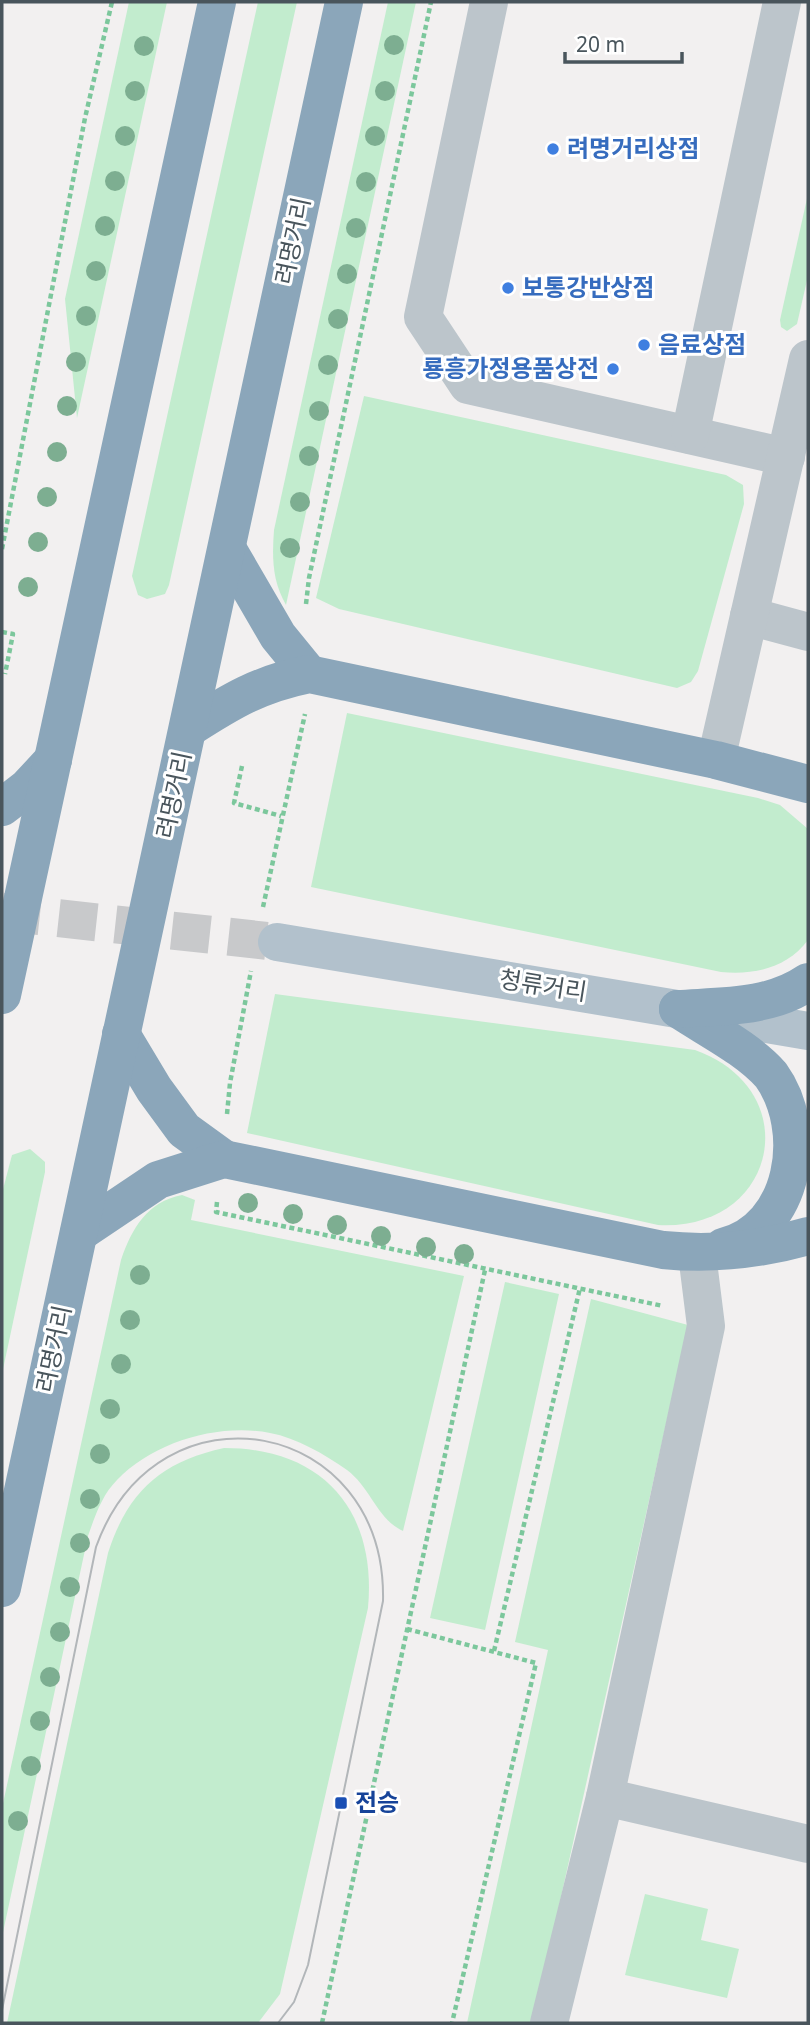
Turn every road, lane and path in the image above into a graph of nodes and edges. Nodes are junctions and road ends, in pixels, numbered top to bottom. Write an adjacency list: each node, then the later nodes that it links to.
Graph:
1 (113, 2): 10 (path)
2 (217, 2): 18 (highway)
3 (344, 2): 11 (highway, 려명거리)
4 (431, 2): 16 (path)
5 (489, 2): 8 (street)
6 (782, 2): 8 (street)
7 (808, 359): 9 (street)
8 (690, 435): 9 (street)
9 (786, 457): 12 (street)
10 (2, 549)
11 (228, 551): 16 (highway); 17 (highway, 려명거리)
12 (749, 616): 14 (street); 19 (street)
13 (2, 632): 15 (path)
14 (808, 632)
15 (5, 674)
16 (309, 674): 17 (highway); 19 (highway); 23 (path)
17 (189, 729): 29 (highway, 려명거리)
18 (53, 760): 22 (highway); 26 (highway)
19 (716, 760): 21 (highway)
20 (242, 766): 23 (path)
21 (800, 784)
22 (2, 807)
23 (281, 816): 24 (path)
24 (264, 938): 27 (main road, 청류거리); 30 (path)
25 (808, 982): 27 (highway)
26 (2, 995)
27 (678, 1009): 28 (main road, 청류거리); 33 (highway)
28 (808, 1031)
29 (121, 1034): 30 (highway); 31 (highway, 려명거리)
30 (224, 1159): 31 (highway); 33 (highway); 34 (path)
31 (79, 1233): 37 (highway, 려명거리)
32 (808, 1236): 33 (highway)
33 (697, 1254): 36 (street)
34 (485, 1270): 35 (path); 38 (path)
35 (580, 1288): 36 (path); 39 (path)
36 (704, 1308): 40 (street)
37 (2, 1588)
38 (407, 1629): 39 (path); 42 (path)
39 (494, 1651): 43 (path)
40 (605, 1797): 41 (street); 44 (street)
41 (808, 1844)
42 (322, 2023)
43 (453, 2023)
44 (550, 2023)

